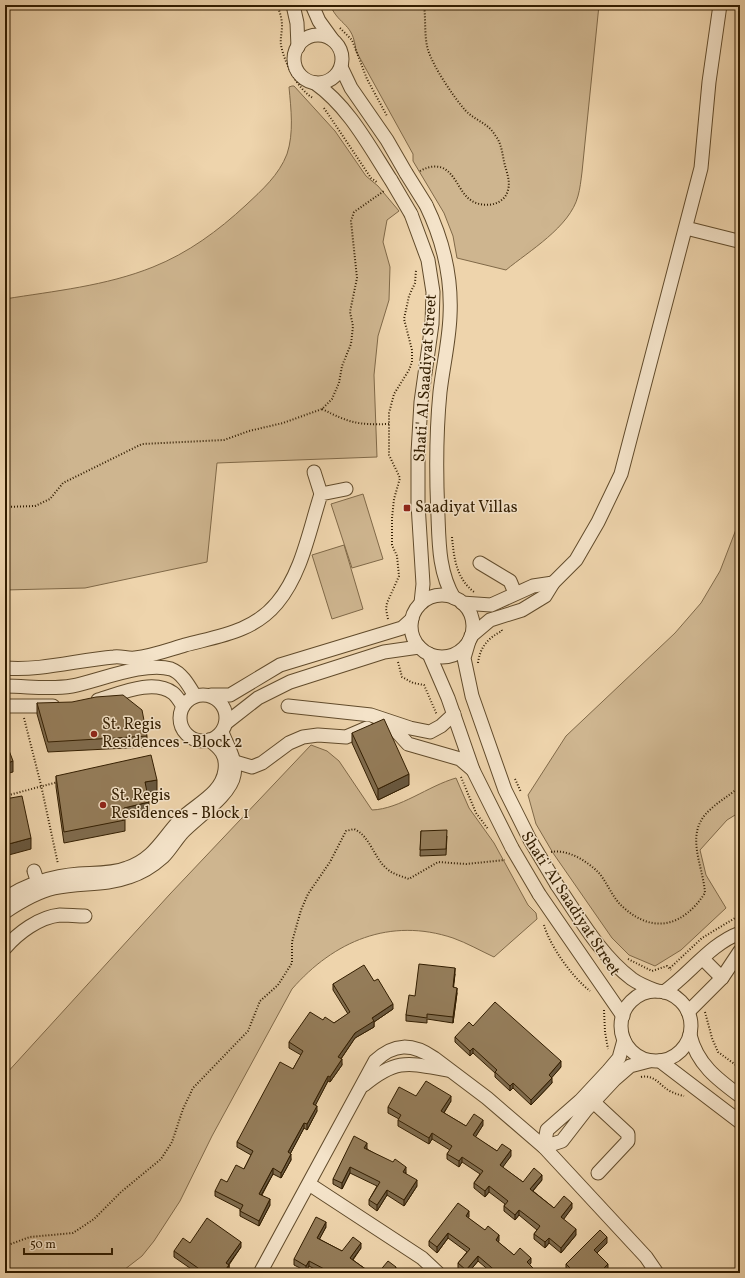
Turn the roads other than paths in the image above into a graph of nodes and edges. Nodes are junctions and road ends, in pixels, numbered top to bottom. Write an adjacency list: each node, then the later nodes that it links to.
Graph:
1 (293, 5): 5 (street)
2 (312, 5): 4 (street)
3 (720, 5): 8 (street)
4 (332, 39): 5 (street); 6 (street)
5 (298, 47): 7 (street)
6 (341, 67): 7 (street); 16 (street, Shati' Al Saadiyat Street, bridge)
7 (315, 83): 17 (street, Shati' Al Saadiyat Street, bridge)
8 (686, 228): 9 (street); 14 (street)
9 (738, 241)
10 (314, 472): 12 (street)
11 (346, 489): 12 (street)
12 (321, 494): 21 (street)
13 (480, 563): 15 (street)
14 (553, 584): 15 (street); 19 (street)
15 (516, 593): 16 (street)
16 (458, 600): 17 (street); 19 (street)
17 (421, 603): 18 (street)
18 (412, 619): 20 (street); 24 (street)
19 (470, 639): 20 (street); 44 (street, Shati' Al Saadiyat Street, bridge)
20 (424, 650): 30 (street, Shati' Al Saadiyat Street); 32 (street)
21 (5, 668)
22 (5, 686): 23 (street)
23 (195, 696): 24 (street); 28 (street)
24 (212, 696): 32 (street)
25 (85, 702): 28 (street)
26 (65, 705): 27 (street)
27 (5, 706)
28 (183, 706): 33 (street)
29 (288, 706): 31 (street)
30 (454, 714): 31 (street); 35 (street, Shati' Al Saadiyat Street)
31 (386, 720): 34 (street); 35 (street)
32 (224, 727): 33 (street); 34 (street)
33 (209, 740): 36 (street)
34 (235, 762): 37 (street)
35 (473, 770): 46 (street, Shati' Al Saadiyat Street, bridge)
36 (5, 899)
37 (5, 912)
38 (85, 916): 40 (street)
39 (740, 933): 42 (street)
40 (5, 948)
41 (740, 951): 43 (street)
42 (703, 959): 43 (street); 44 (street)
43 (722, 978): 45 (street)
44 (660, 992): 45 (street); 46 (street)
45 (688, 1012): 47 (street)
46 (623, 1016): 48 (street)
47 (690, 1035): 49 (street); 52 (street)
48 (624, 1040): 49 (street); 53 (street)
49 (655, 1061): 53 (street); 54 (street)
50 (450, 1071): 51 (street); 51 (street); 55 (street)
51 (358, 1090): 57 (street)
52 (740, 1096)
53 (590, 1098): 55 (street); 55 (street); 56 (street)
54 (740, 1122)
55 (544, 1147): 60 (street)
56 (598, 1173)
57 (309, 1184): 58 (street); 59 (street)
58 (260, 1273)
59 (438, 1273)
60 (657, 1273)

